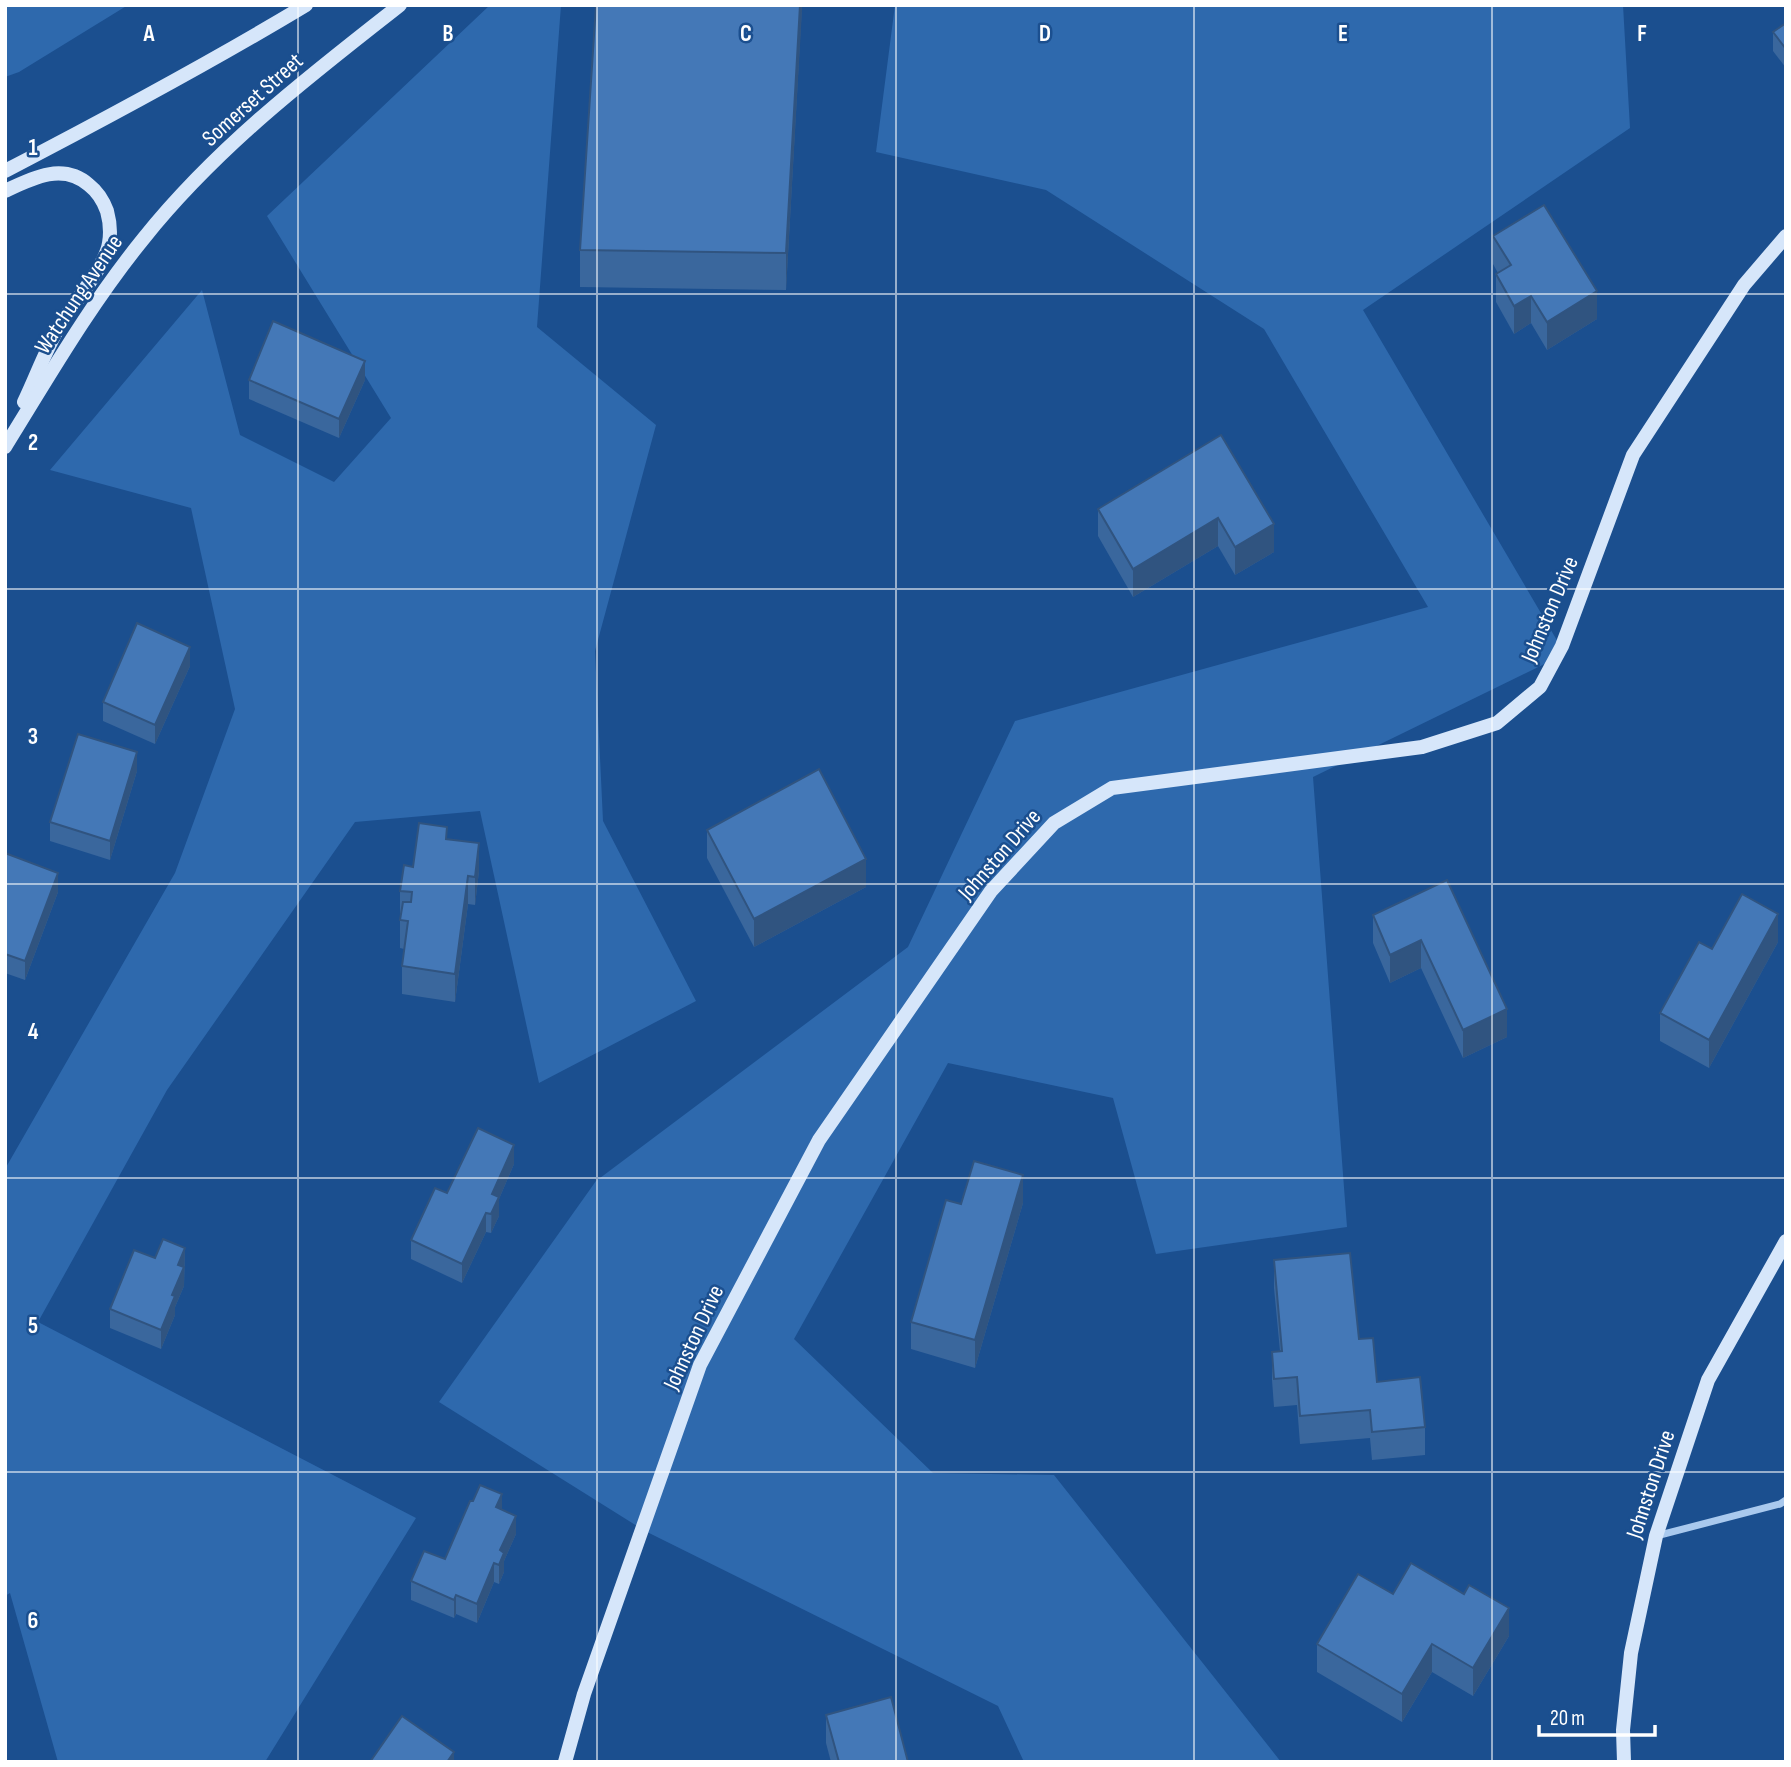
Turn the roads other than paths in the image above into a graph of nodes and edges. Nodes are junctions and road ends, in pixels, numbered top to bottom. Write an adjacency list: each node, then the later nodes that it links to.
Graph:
1 (306, 5): 3 (street, Somerset Street)
2 (400, 5): 6 (street, Somerset Street)
3 (5, 171)
4 (5, 191): 7 (street)
5 (1786, 236): 12 (street, Johnston Drive)
6 (144, 238): 8 (street, Watchung Avenue)
7 (5, 442)
8 (5, 447)
9 (1786, 1241): 11 (street, Johnston Drive)
10 (1786, 1500): 11 (street)
11 (1656, 1536): 13 (street, Johnston Drive)
12 (565, 1762)
13 (1624, 1762)

